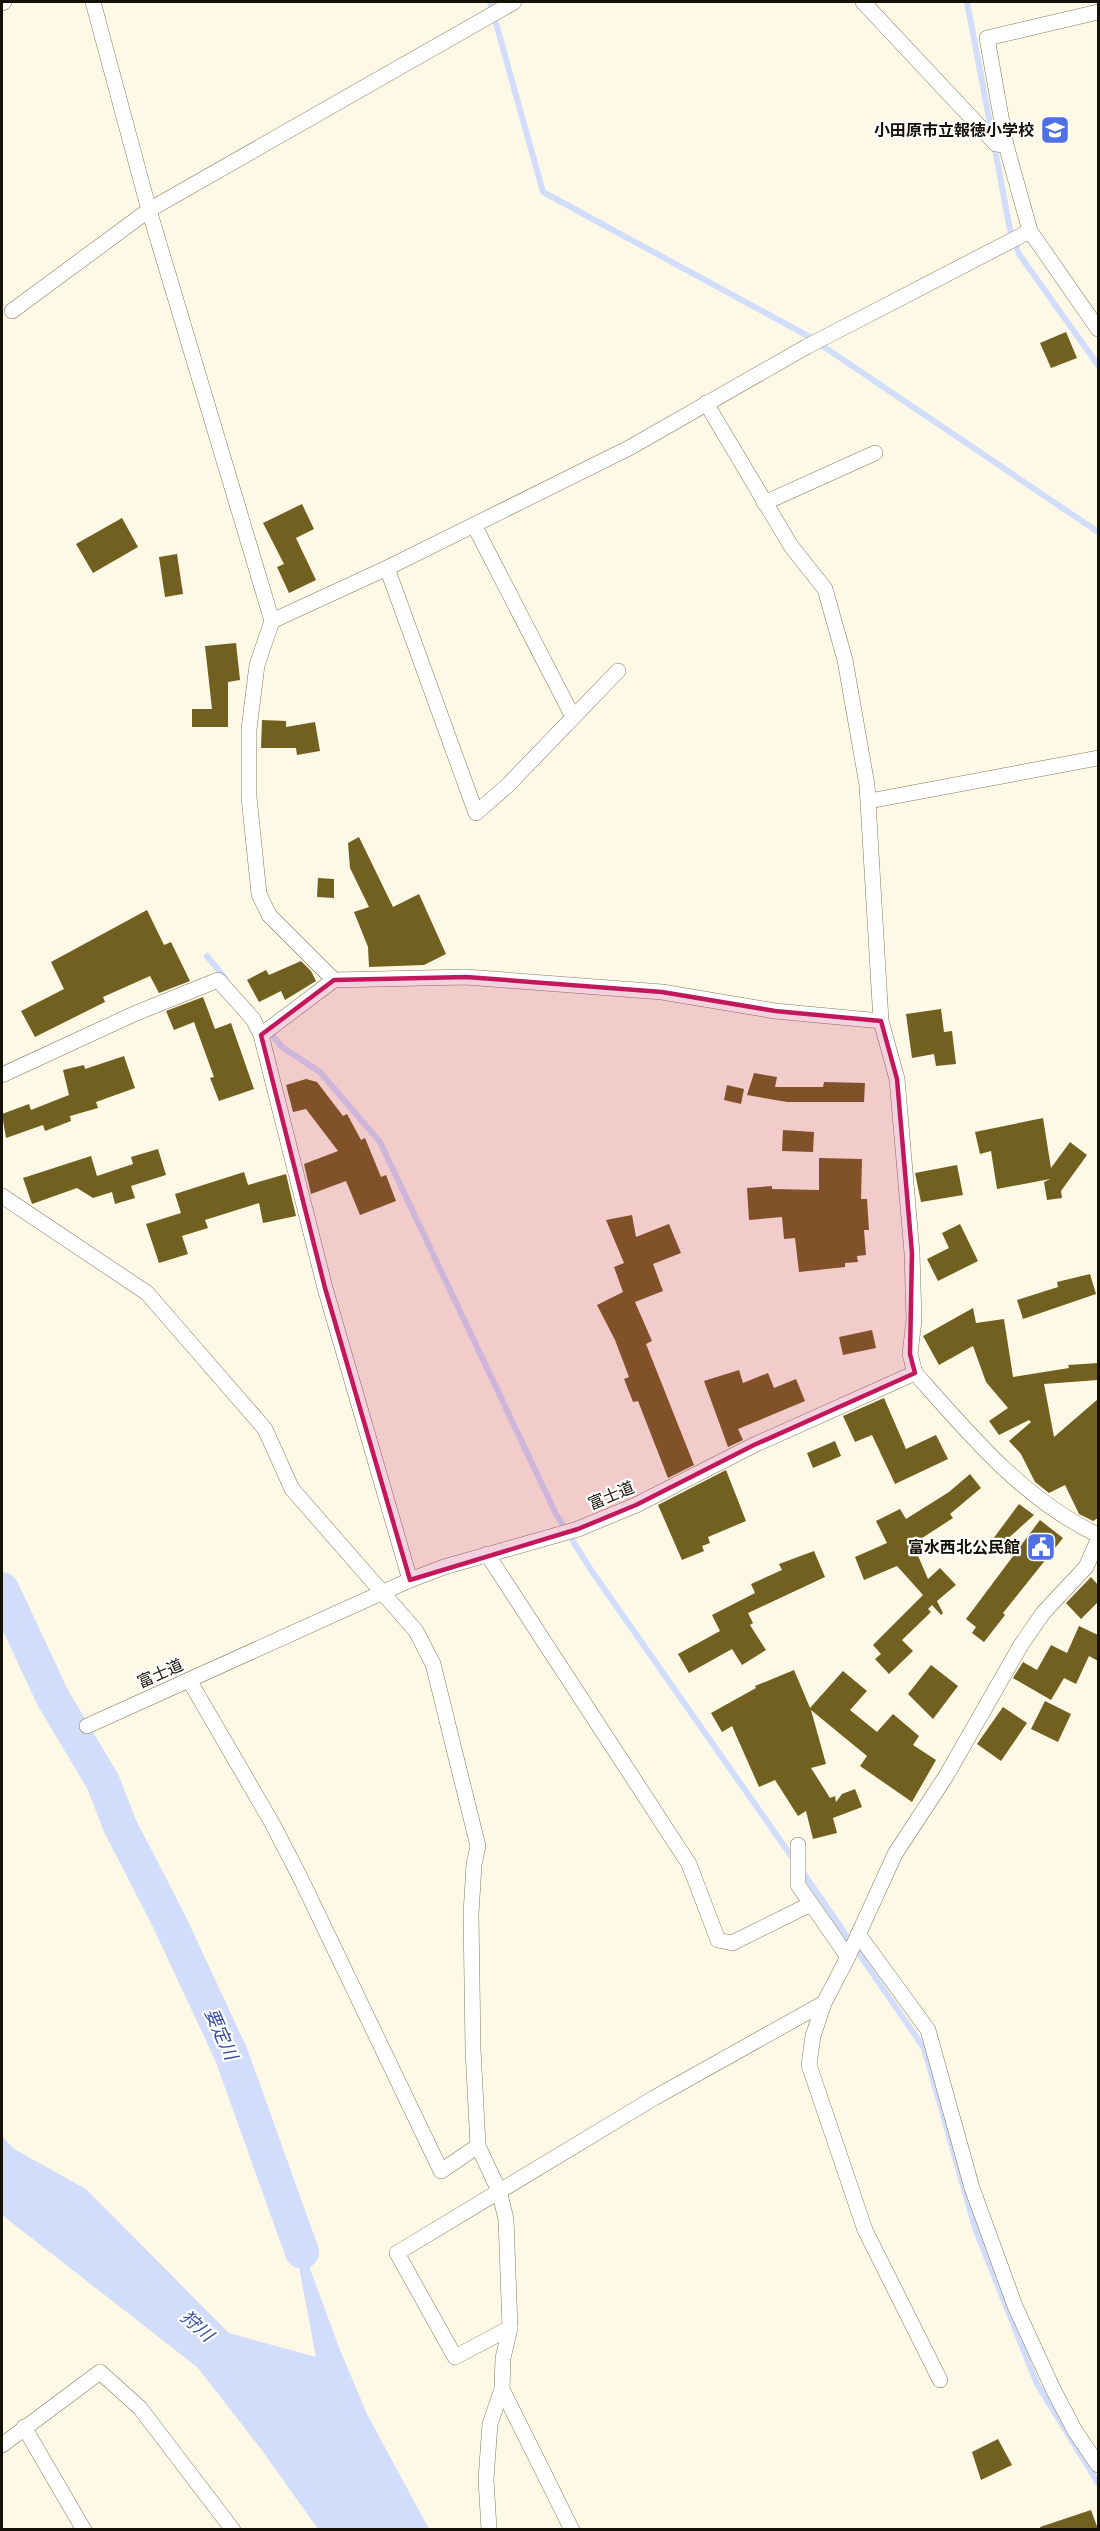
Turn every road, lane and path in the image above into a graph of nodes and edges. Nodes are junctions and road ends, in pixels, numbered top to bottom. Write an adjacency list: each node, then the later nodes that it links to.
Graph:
1 (93, 2): 6 (street)
2 (514, 2): 6 (street)
3 (863, 2): 5 (street)
4 (1098, 12): 5 (street)
5 (1006, 145): 7 (street)
6 (149, 210): 8 (street); 15 (street)
7 (1030, 231): 9 (street); 10 (street)
8 (12, 311)
9 (1098, 329)
10 (706, 404): 12 (street); 13 (street)
11 (875, 453): 12 (street)
12 (764, 503): 19 (street)
13 (474, 525): 14 (street); 17 (street)
14 (387, 568): 15 (street); 17 (street)
15 (272, 621): 20 (street)
16 (618, 671): 17 (street)
17 (573, 717)
18 (1098, 758): 19 (street)
19 (868, 801): 21 (street)
20 (334, 980): 21 (street); 22 (street)
21 (881, 1021): 25 (street)
22 (261, 1035): 23 (street); 29 (street)
23 (2, 1075)
24 (2, 1196): 30 (street)
25 (915, 1373): 26 (street); 28 (street, 富士道)
26 (1098, 1535)
27 (1098, 1540): 35 (street)
28 (487, 1554): 29 (street, 富士道); 34 (street)
29 (410, 1580): 30 (street, 富士道)
30 (383, 1592): 31 (street, 富士道); 38 (street)
31 (189, 1680): 32 (street, 富士道); 38 (street)
32 (87, 1726)
33 (798, 1845): 34 (street)
34 (811, 1904): 36 (street)
35 (858, 1934): 36 (street); 45 (street)
36 (848, 1958): 37 (street)
37 (824, 2003): 39 (street); 41 (street)
38 (478, 2146): 39 (street)
39 (499, 2191): 40 (street); 40 (street)
40 (510, 2328): 42 (street)
41 (940, 2380)
42 (502, 2389): 48 (street); 49 (street)
43 (24, 2427): 44 (street); 46 (street); 47 (street)
44 (2, 2445)
45 (1098, 2465)
46 (84, 2529)
47 (233, 2529)
48 (489, 2529)
49 (572, 2529)

